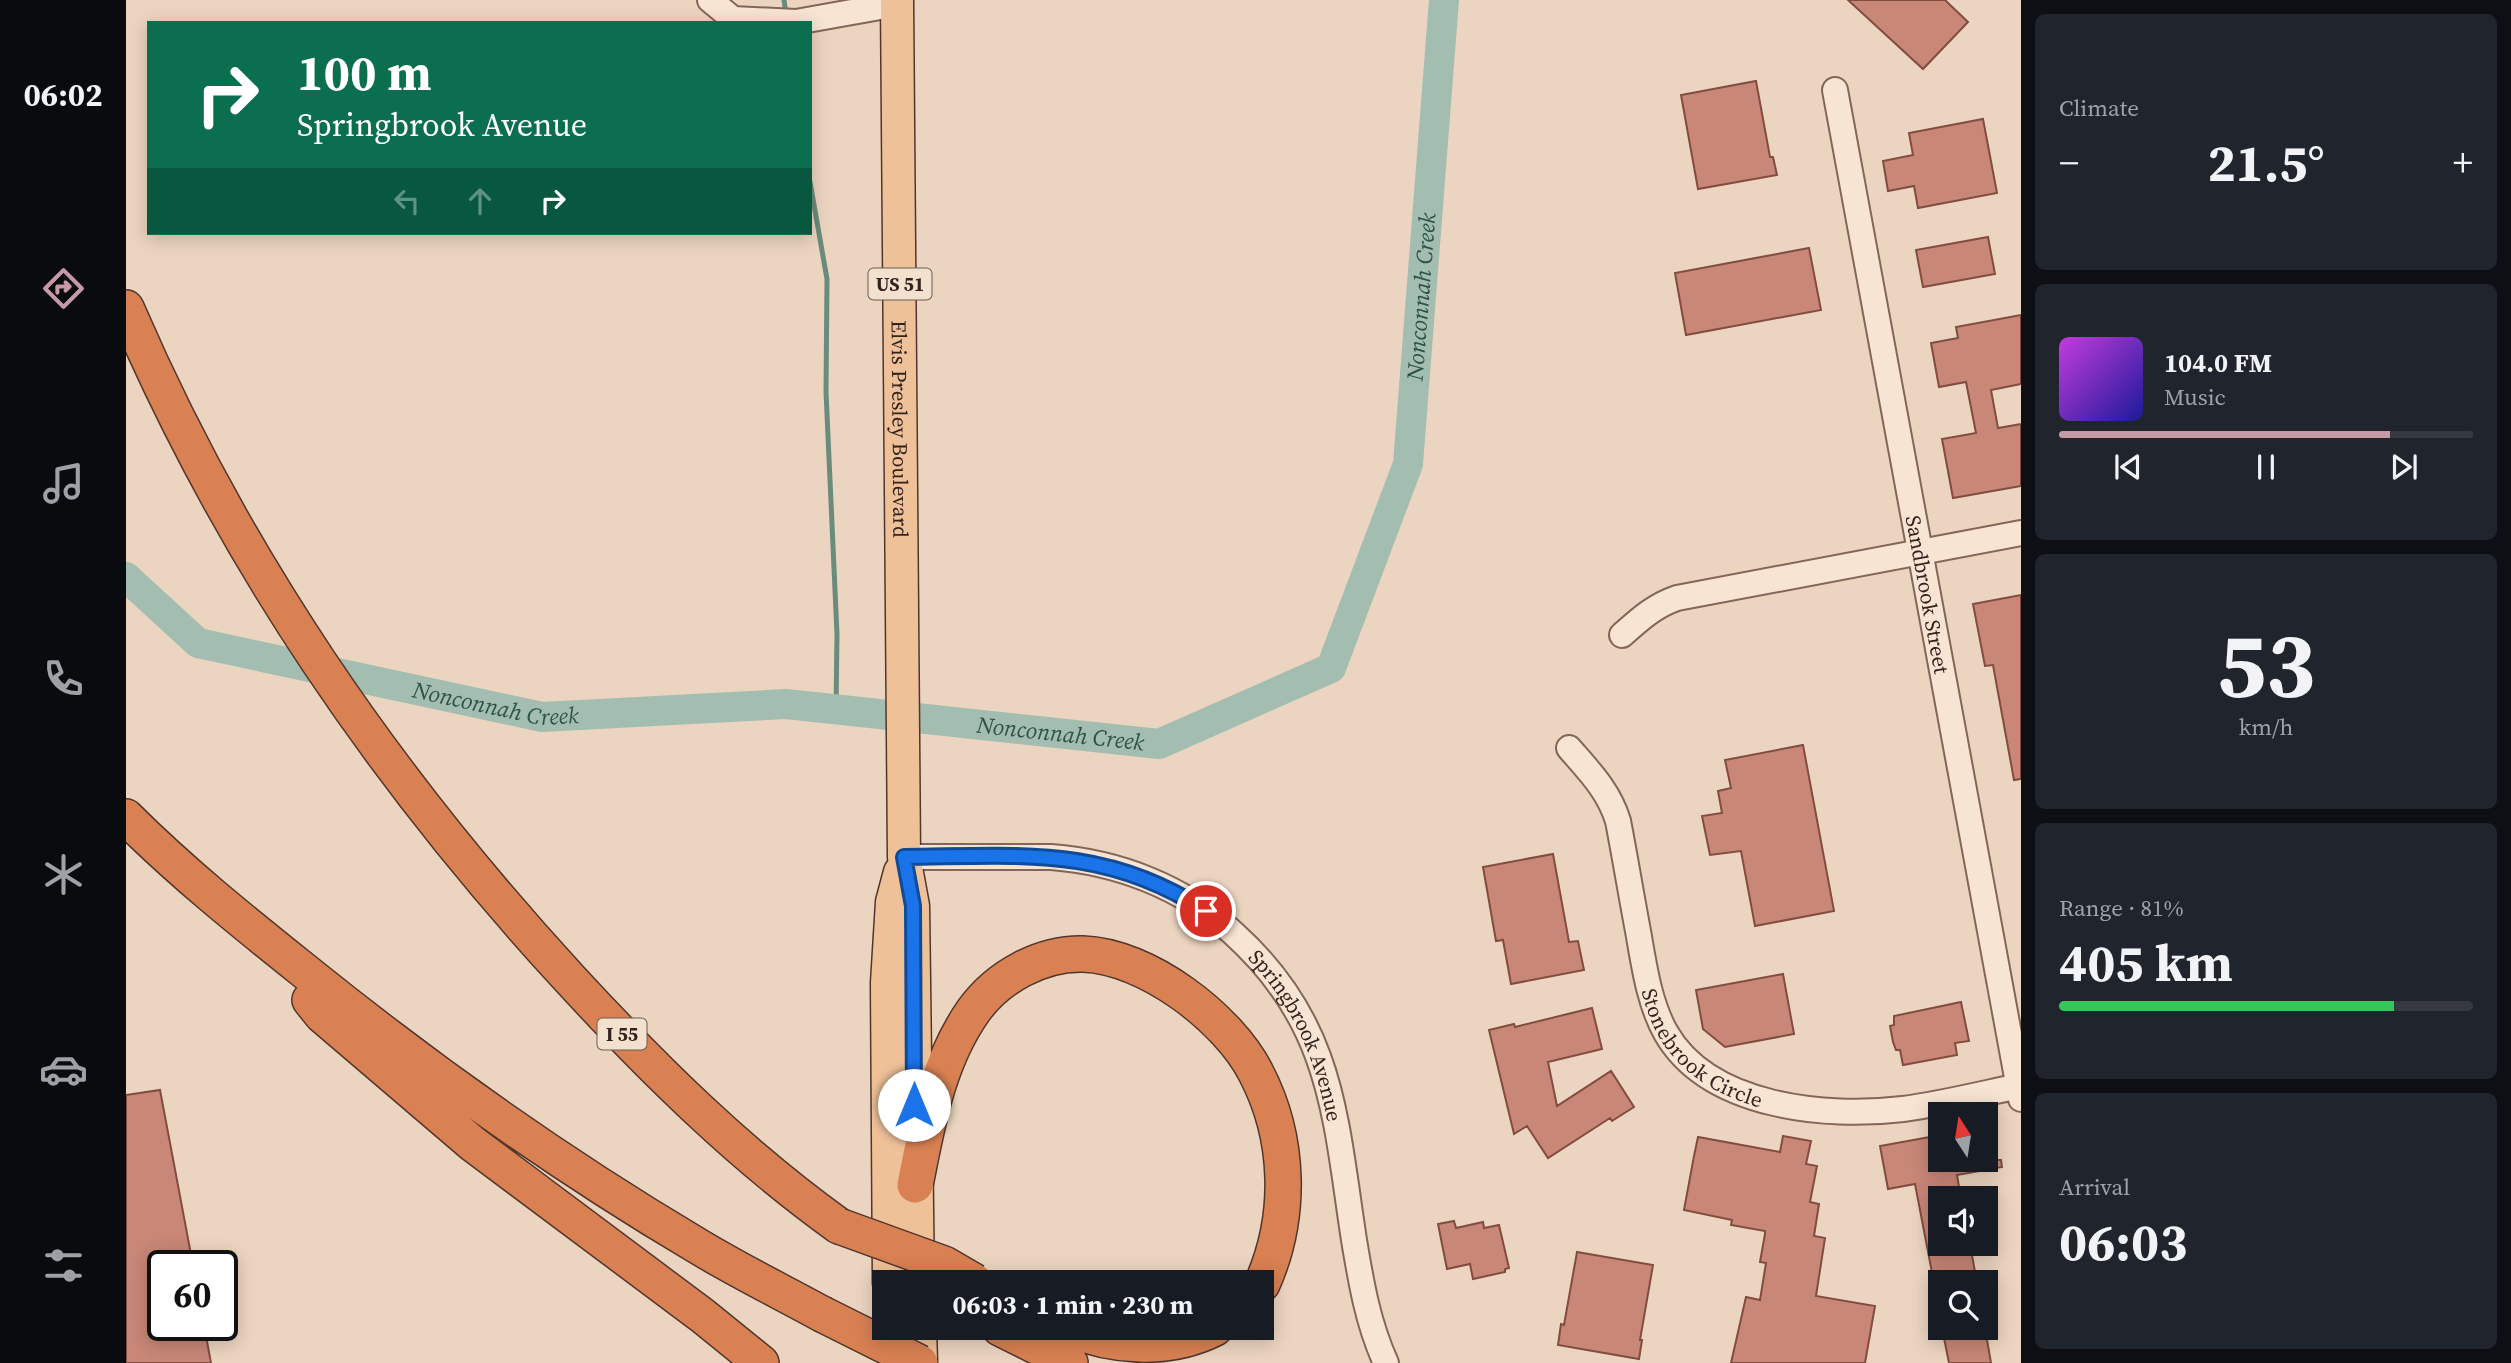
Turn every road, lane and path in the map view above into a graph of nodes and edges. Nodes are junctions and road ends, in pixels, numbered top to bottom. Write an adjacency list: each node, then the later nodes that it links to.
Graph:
1 (710, 0): 3 (street)
2 (897, 2): 4 (street); 12 (main road, Elvis Presley Boulevard / US 51)
3 (775, 21)
4 (801, 21)
5 (1835, 90): 8 (street, Sandbrook Street)
6 (126, 308): 16 (highway, I 55)
7 (2021, 533): 8 (street)
8 (1920, 551): 9 (street); 14 (street, Sandbrook Street)
9 (1622, 635)
10 (1569, 748): 14 (street, Stonebrook Circle)
11 (126, 817): 13 (highway)
12 (904, 857): 15 (main road, Elvis Presley Boulevard / US 51); 17 (main road, Elvis Presley Boulevard / US 51); 33 (street, Springbrook Avenue)
13 (250, 927): 28 (highway); 31 (highway, bridge)
14 (2020, 1093)
15 (915, 1185): 19 (main road, Elvis Presley Boulevard / US 51); 21 (highway)
16 (829, 1219): 18 (highway, I 55, bridge); 20 (highway, bridge)
17 (889, 1270)
18 (902, 1270)
19 (920, 1270)
20 (954, 1270)
21 (1268, 1270)
22 (885, 1340): 29 (main road)
23 (889, 1340): 30 (main road)
24 (920, 1340): 31 (main road)
25 (1024, 1340): 32 (highway)
26 (1105, 1340): 27 (highway)
27 (1186, 1340)
28 (761, 1363)
29 (878, 1363)
30 (890, 1363)
31 (921, 1363)
32 (1070, 1363)
33 (1386, 1363)

